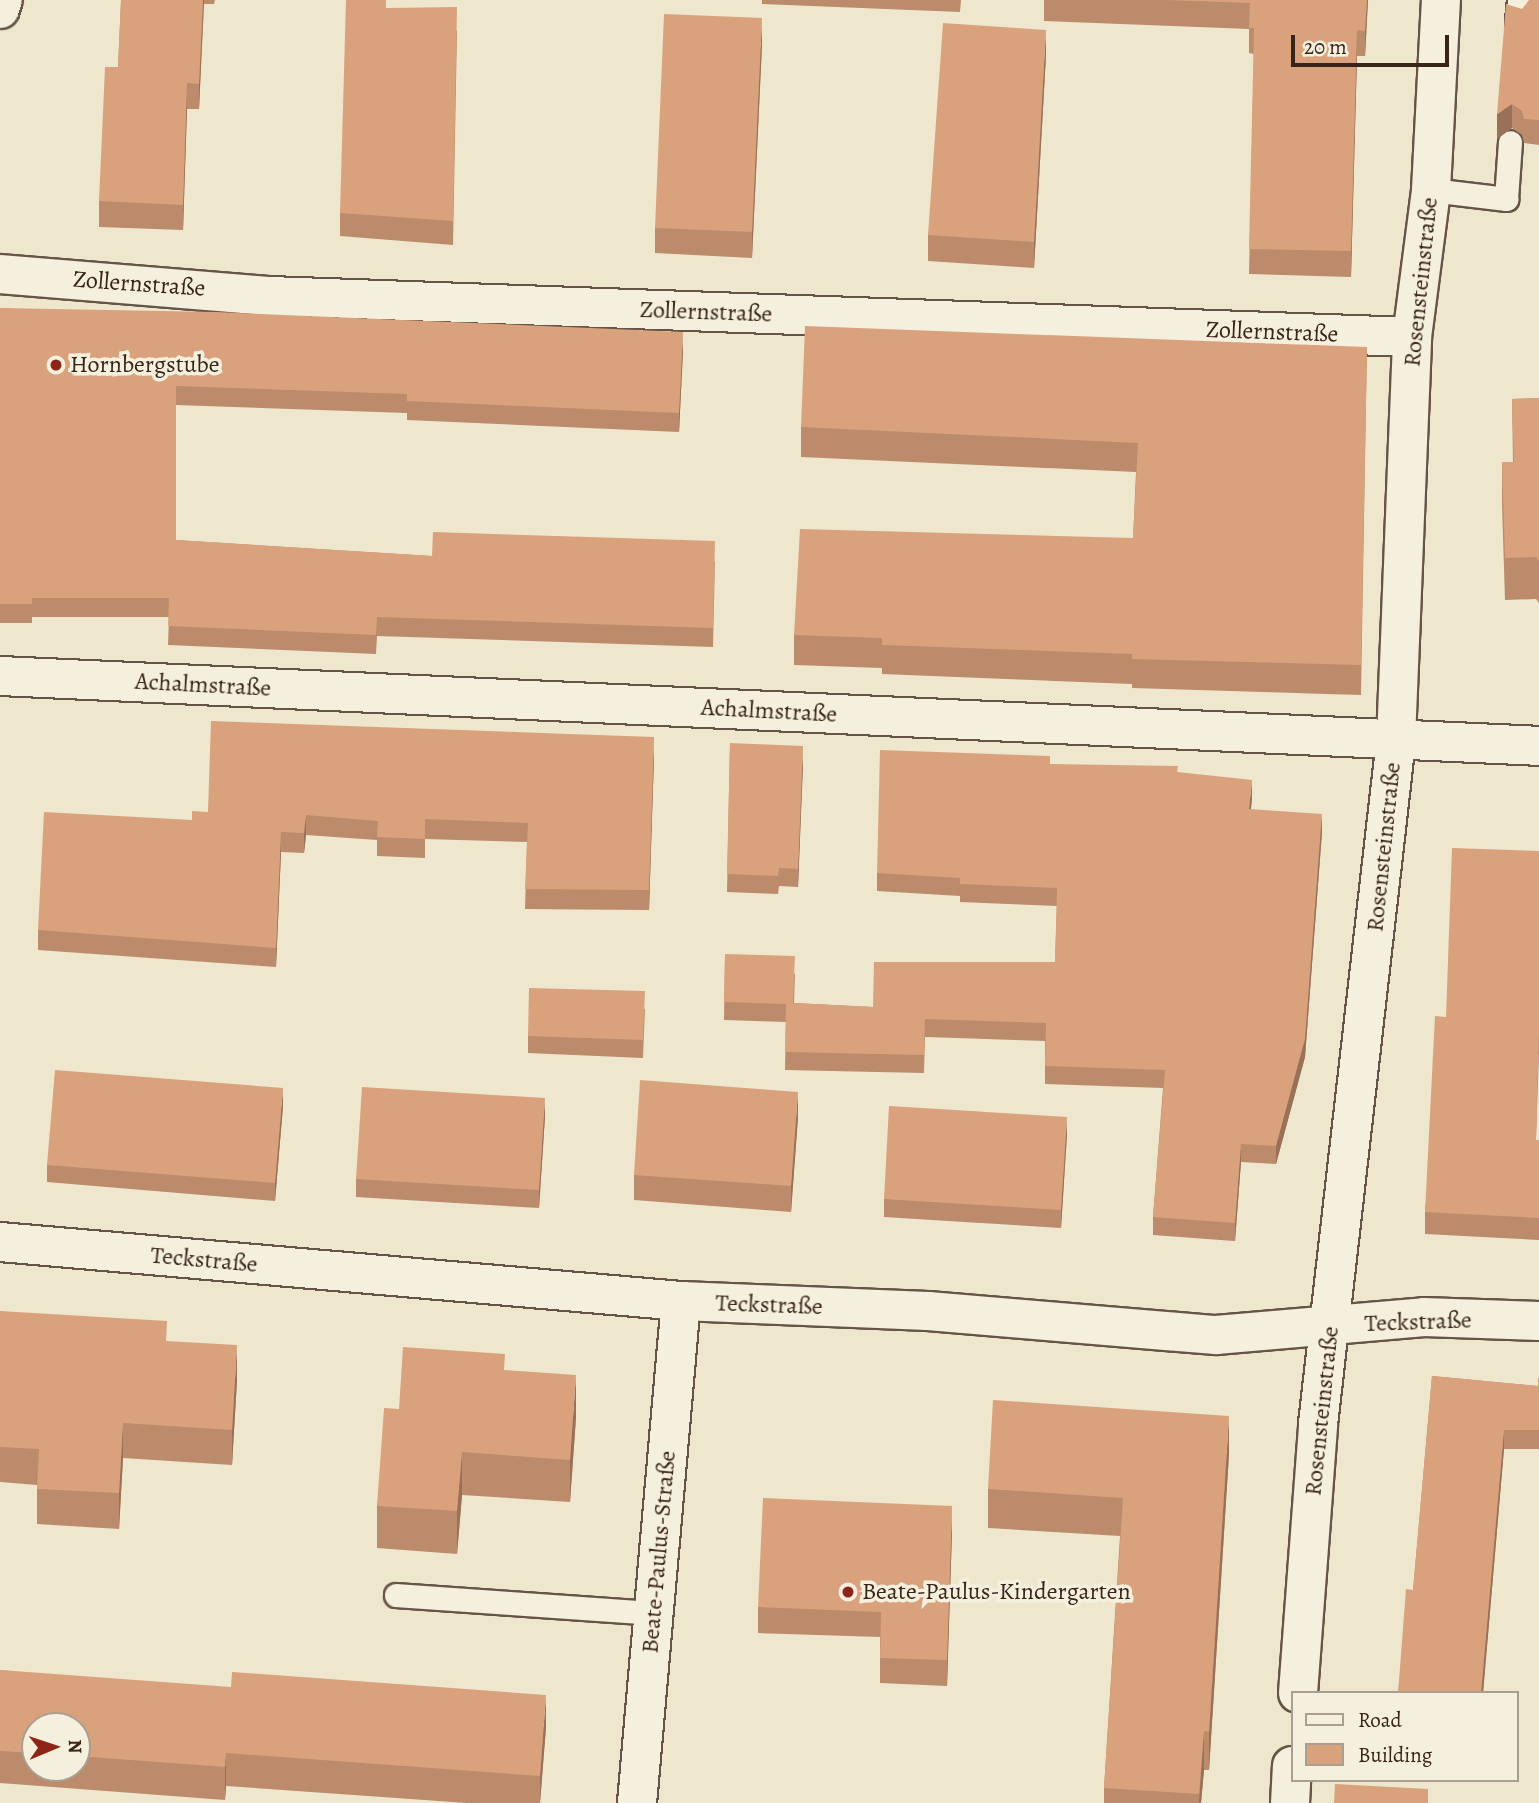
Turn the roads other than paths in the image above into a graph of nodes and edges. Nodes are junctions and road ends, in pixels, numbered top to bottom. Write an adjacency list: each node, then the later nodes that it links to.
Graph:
1 (3, 0): 3 (street)
2 (1441, 0): 5 (street, Rosensteinstraße)
3 (0, 9)
4 (1510, 142): 5 (lane)
5 (1431, 190): 7 (street, Rosensteinstraße)
6 (0, 274): 7 (street, Zollernstraße)
7 (1412, 337): 9 (street, Rosensteinstraße)
8 (0, 676): 9 (street, Achalmstraße)
9 (1396, 740): 10 (street, Achalmstraße); 14 (street, Rosensteinstraße)
10 (1539, 746)
11 (0, 1242): 12 (street, Teckstraße)
12 (681, 1301): 14 (street, Teckstraße); 16 (street, Beate-Paulus-Straße)
13 (1539, 1321): 14 (street, Teckstraße)
14 (1332, 1326): 17 (street, Rosensteinstraße)
15 (396, 1595): 16 (lane)
16 (654, 1613): 19 (street, Beate-Paulus-Straße)
17 (1298, 1691)
18 (1291, 1782): 20 (street)
19 (637, 1803)
20 (1290, 1803)

